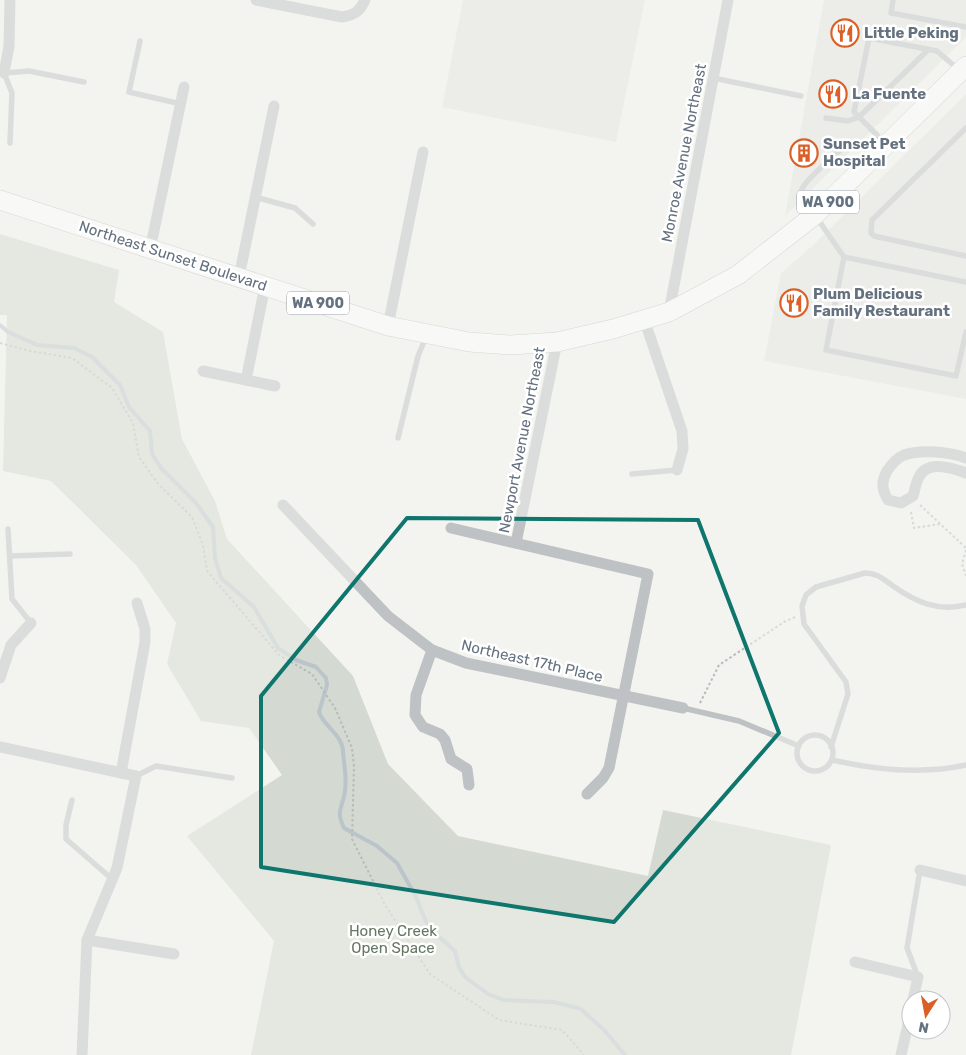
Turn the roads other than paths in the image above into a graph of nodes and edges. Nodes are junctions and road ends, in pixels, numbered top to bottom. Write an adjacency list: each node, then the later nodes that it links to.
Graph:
1 (10, 0): 10 (street)
2 (256, 0): 3 (street)
3 (366, 0)
4 (728, 0): 11 (street, Monroe Avenue Northeast)
5 (893, 0): 6 (lane)
6 (966, 27)
7 (140, 41): 15 (lane)
8 (928, 50): 9 (lane); 17 (lane); 17 (lane)
9 (964, 68): 21 (main road, Northeast Sunset Boulevard / WA 900)
10 (4, 73): 12 (lane); 20 (lane)
11 (713, 78): 14 (lane); 33 (street, Monroe Avenue Northeast)
12 (84, 82)
13 (184, 87): 15 (street)
14 (801, 96)
15 (181, 104): 27 (street)
16 (274, 106): 23 (street)
17 (858, 116): 18 (lane); 21 (lane)
18 (826, 118)
19 (966, 128): 28 (lane)
20 (10, 143)
21 (880, 150): 25 (main road, Northeast Sunset Boulevard / WA 900); 25 (lane)
22 (423, 152): 35 (street)
23 (255, 197): 26 (lane); 30 (street)
24 (0, 200): 27 (main road, Northeast Sunset Boulevard / WA 900)
25 (811, 219): 29 (lane); 33 (main road, Northeast Sunset Boulevard / WA 900)
26 (313, 224)
27 (150, 250): 30 (main road, Northeast Sunset Boulevard / WA 900)
28 (966, 256)
29 (844, 257): 31 (lane); 36 (lane)
30 (238, 277): 32 (main road, Northeast Sunset Boulevard / WA 900)
31 (966, 282)
32 (265, 286): 35 (main road, Northeast Sunset Boulevard / WA 900); 40 (street)
33 (669, 312): 34 (main road, Northeast Sunset Boulevard / WA 900)
34 (644, 319): 38 (main road, Northeast Sunset Boulevard / WA 900); 44 (street)
35 (388, 326): 37 (main road, Northeast Sunset Boulevard / WA 900)
36 (966, 332)
37 (428, 335): 38 (main road, Northeast Sunset Boulevard / WA 900); 42 (lane)
38 (557, 342): 50 (street, Newport Avenue Northeast)
39 (203, 371): 40 (street)
40 (246, 380): 41 (street)
41 (275, 386)
42 (398, 438)
43 (966, 458): 46 (street)
44 (678, 470): 45 (lane)
45 (632, 474)
46 (966, 474)
47 (283, 505): 56 (street, Northeast 17th Place)
48 (451, 528): 50 (street)
49 (8, 529): 52 (lane)
50 (516, 544): 58 (street)
51 (70, 554): 52 (lane)
52 (10, 556): 55 (lane)
53 (137, 603): 65 (street)
54 (966, 605): 62 (lane)
55 (31, 623): 57 (street)
56 (432, 650): 58 (street, Northeast 17th Place); 68 (street)
57 (0, 678)
58 (624, 697): 59 (street, Northeast 17th Place); 69 (street)
59 (683, 708): 60 (lane)
60 (799, 746): 62 (lane); 63 (lane)
61 (0, 747): 65 (street)
62 (832, 747): 63 (lane)
63 (832, 760): 64 (lane)
64 (966, 765)
65 (121, 773): 66 (street)
66 (136, 776): 67 (lane); 72 (street)
67 (232, 778)
68 (469, 785)
69 (586, 794)
70 (72, 800): 72 (lane)
71 (920, 870): 73 (street); 77 (lane)
72 (112, 879): 74 (street)
73 (966, 881)
74 (87, 940): 75 (street); 80 (street)
75 (174, 954)
76 (855, 962): 77 (street)
77 (918, 977): 78 (street)
78 (915, 990)
79 (904, 1040): 81 (street)
80 (82, 1055)
81 (901, 1055)

